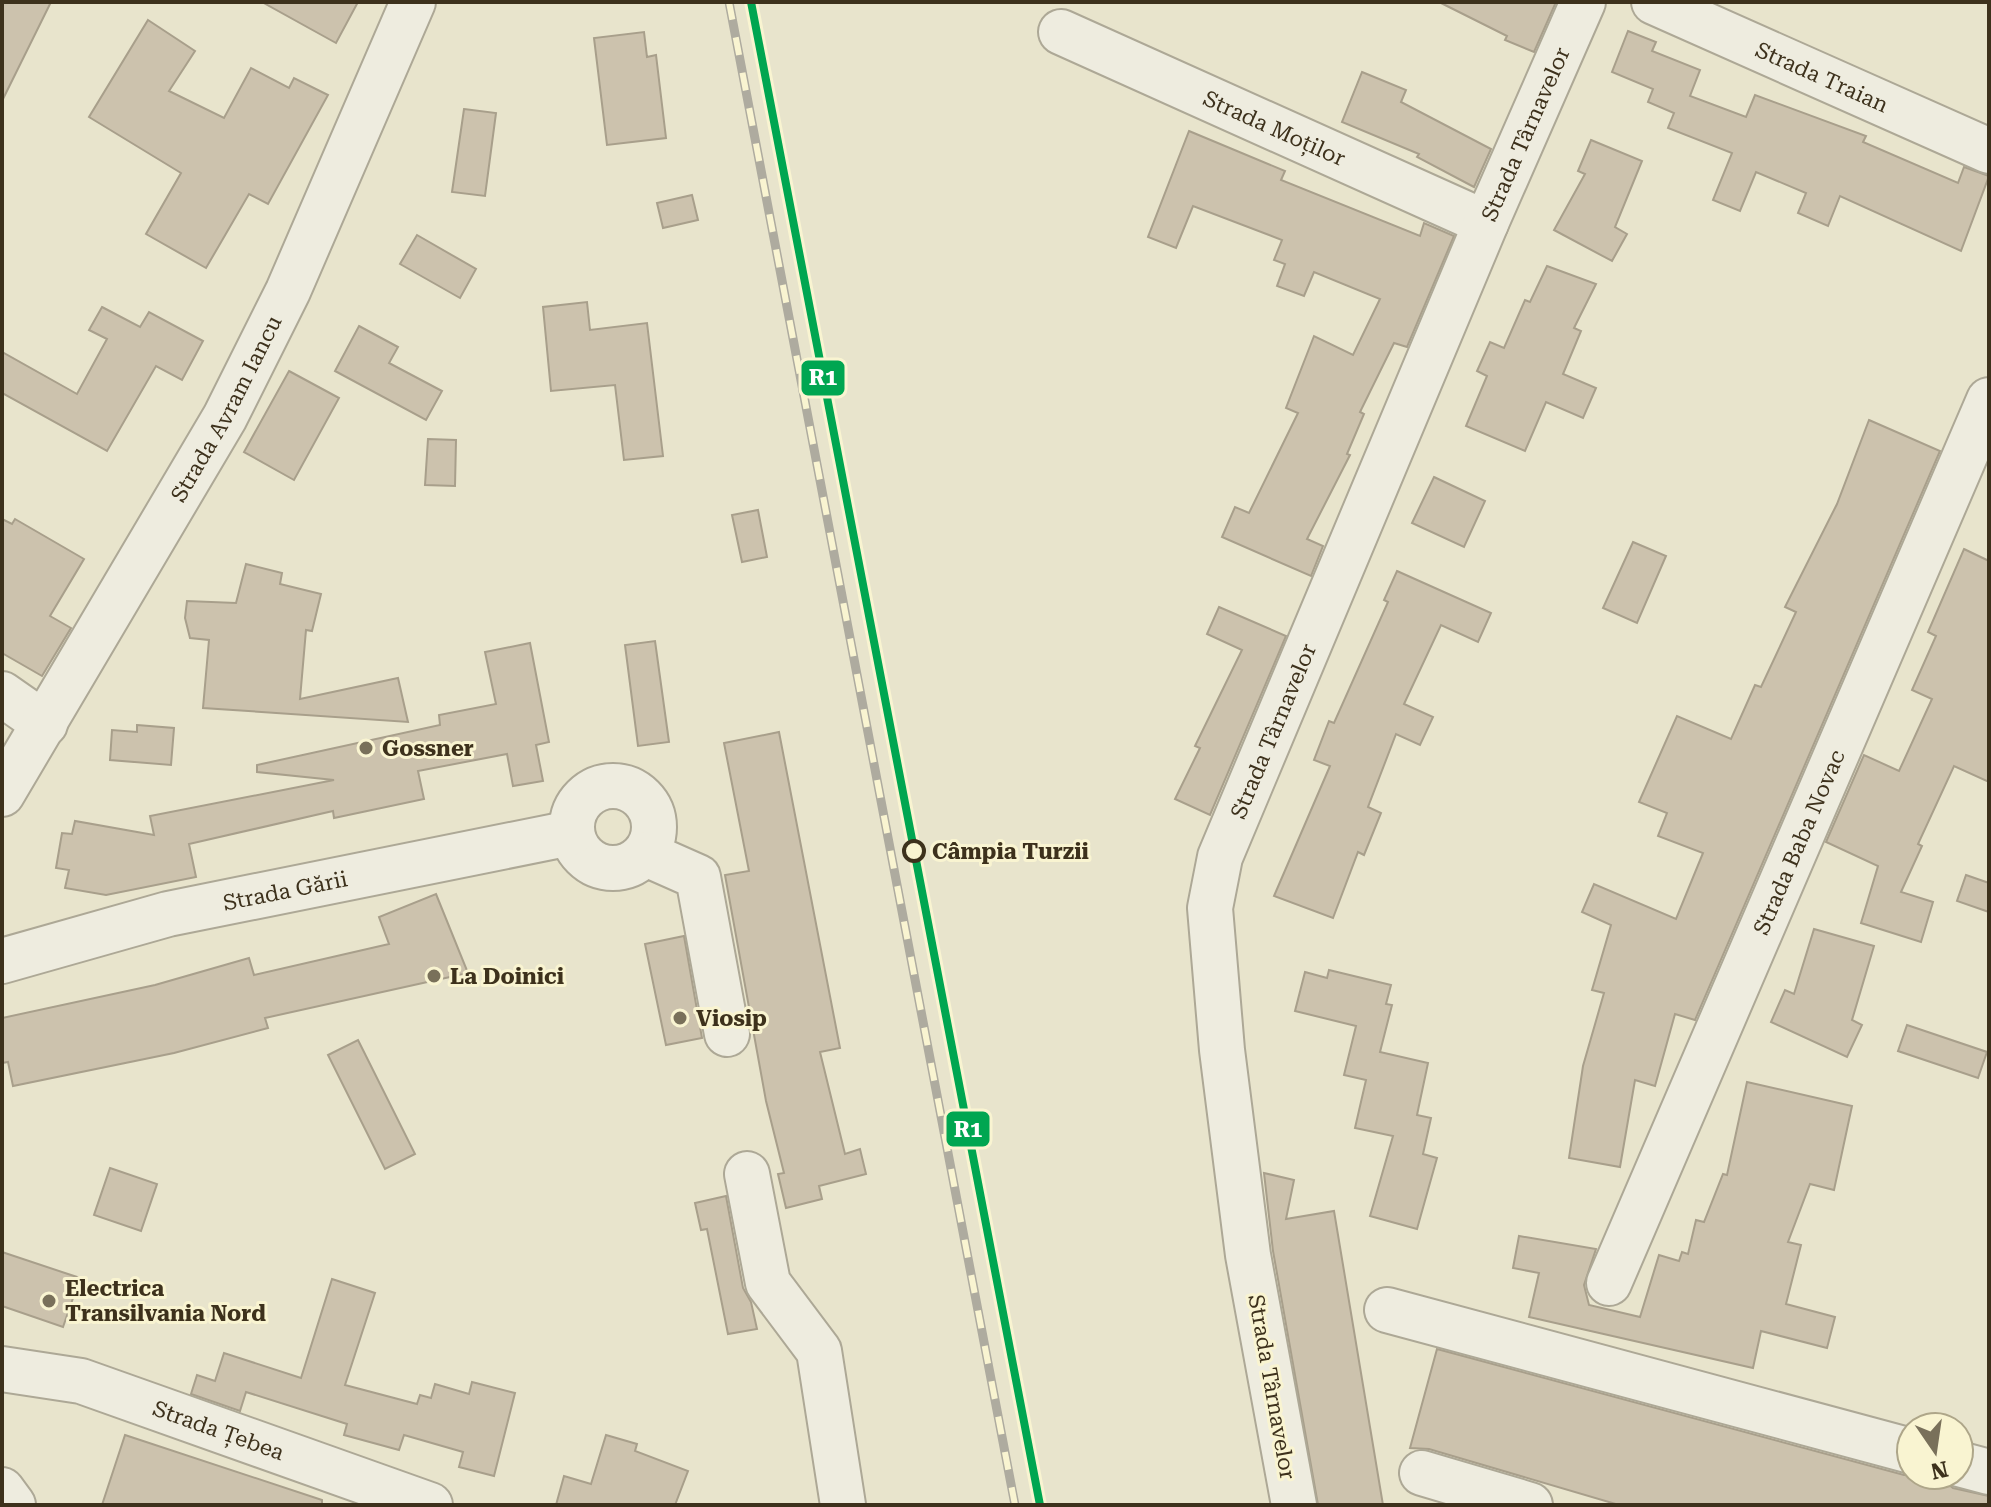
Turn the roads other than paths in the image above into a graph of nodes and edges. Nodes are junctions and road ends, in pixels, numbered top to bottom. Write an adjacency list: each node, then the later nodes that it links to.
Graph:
1 (413, 2): 9 (street, Strada Avram Iancu)
2 (1583, 2): 6 (street, Strada Târnavelor)
3 (1654, 2): 5 (street, Strada Traian)
4 (1061, 32): 6 (street, Strada Moților)
5 (1989, 151)
6 (1486, 223): 25 (street, Strada Târnavelor)
7 (1989, 400): 16 (street, Strada Baba Novac)
8 (2, 694): 9 (street)
9 (45, 724): 10 (street, Strada Avram Iancu)
10 (2, 794)
11 (571, 833): 12 (street); 12 (street); 13 (street, Strada Gării)
12 (646, 854): 14 (street)
13 (2, 961)
14 (727, 1034)
15 (747, 1174): 24 (street)
16 (1609, 1283)
17 (1387, 1310): 19 (street)
18 (2, 1369): 23 (street, Strada Țebea)
19 (1895, 1447)
20 (1422, 1473): 26 (street)
21 (2, 1490): 22 (street)
22 (13, 1505)
23 (430, 1505)
24 (843, 1505)
25 (1294, 1505)
26 (1530, 1505)

